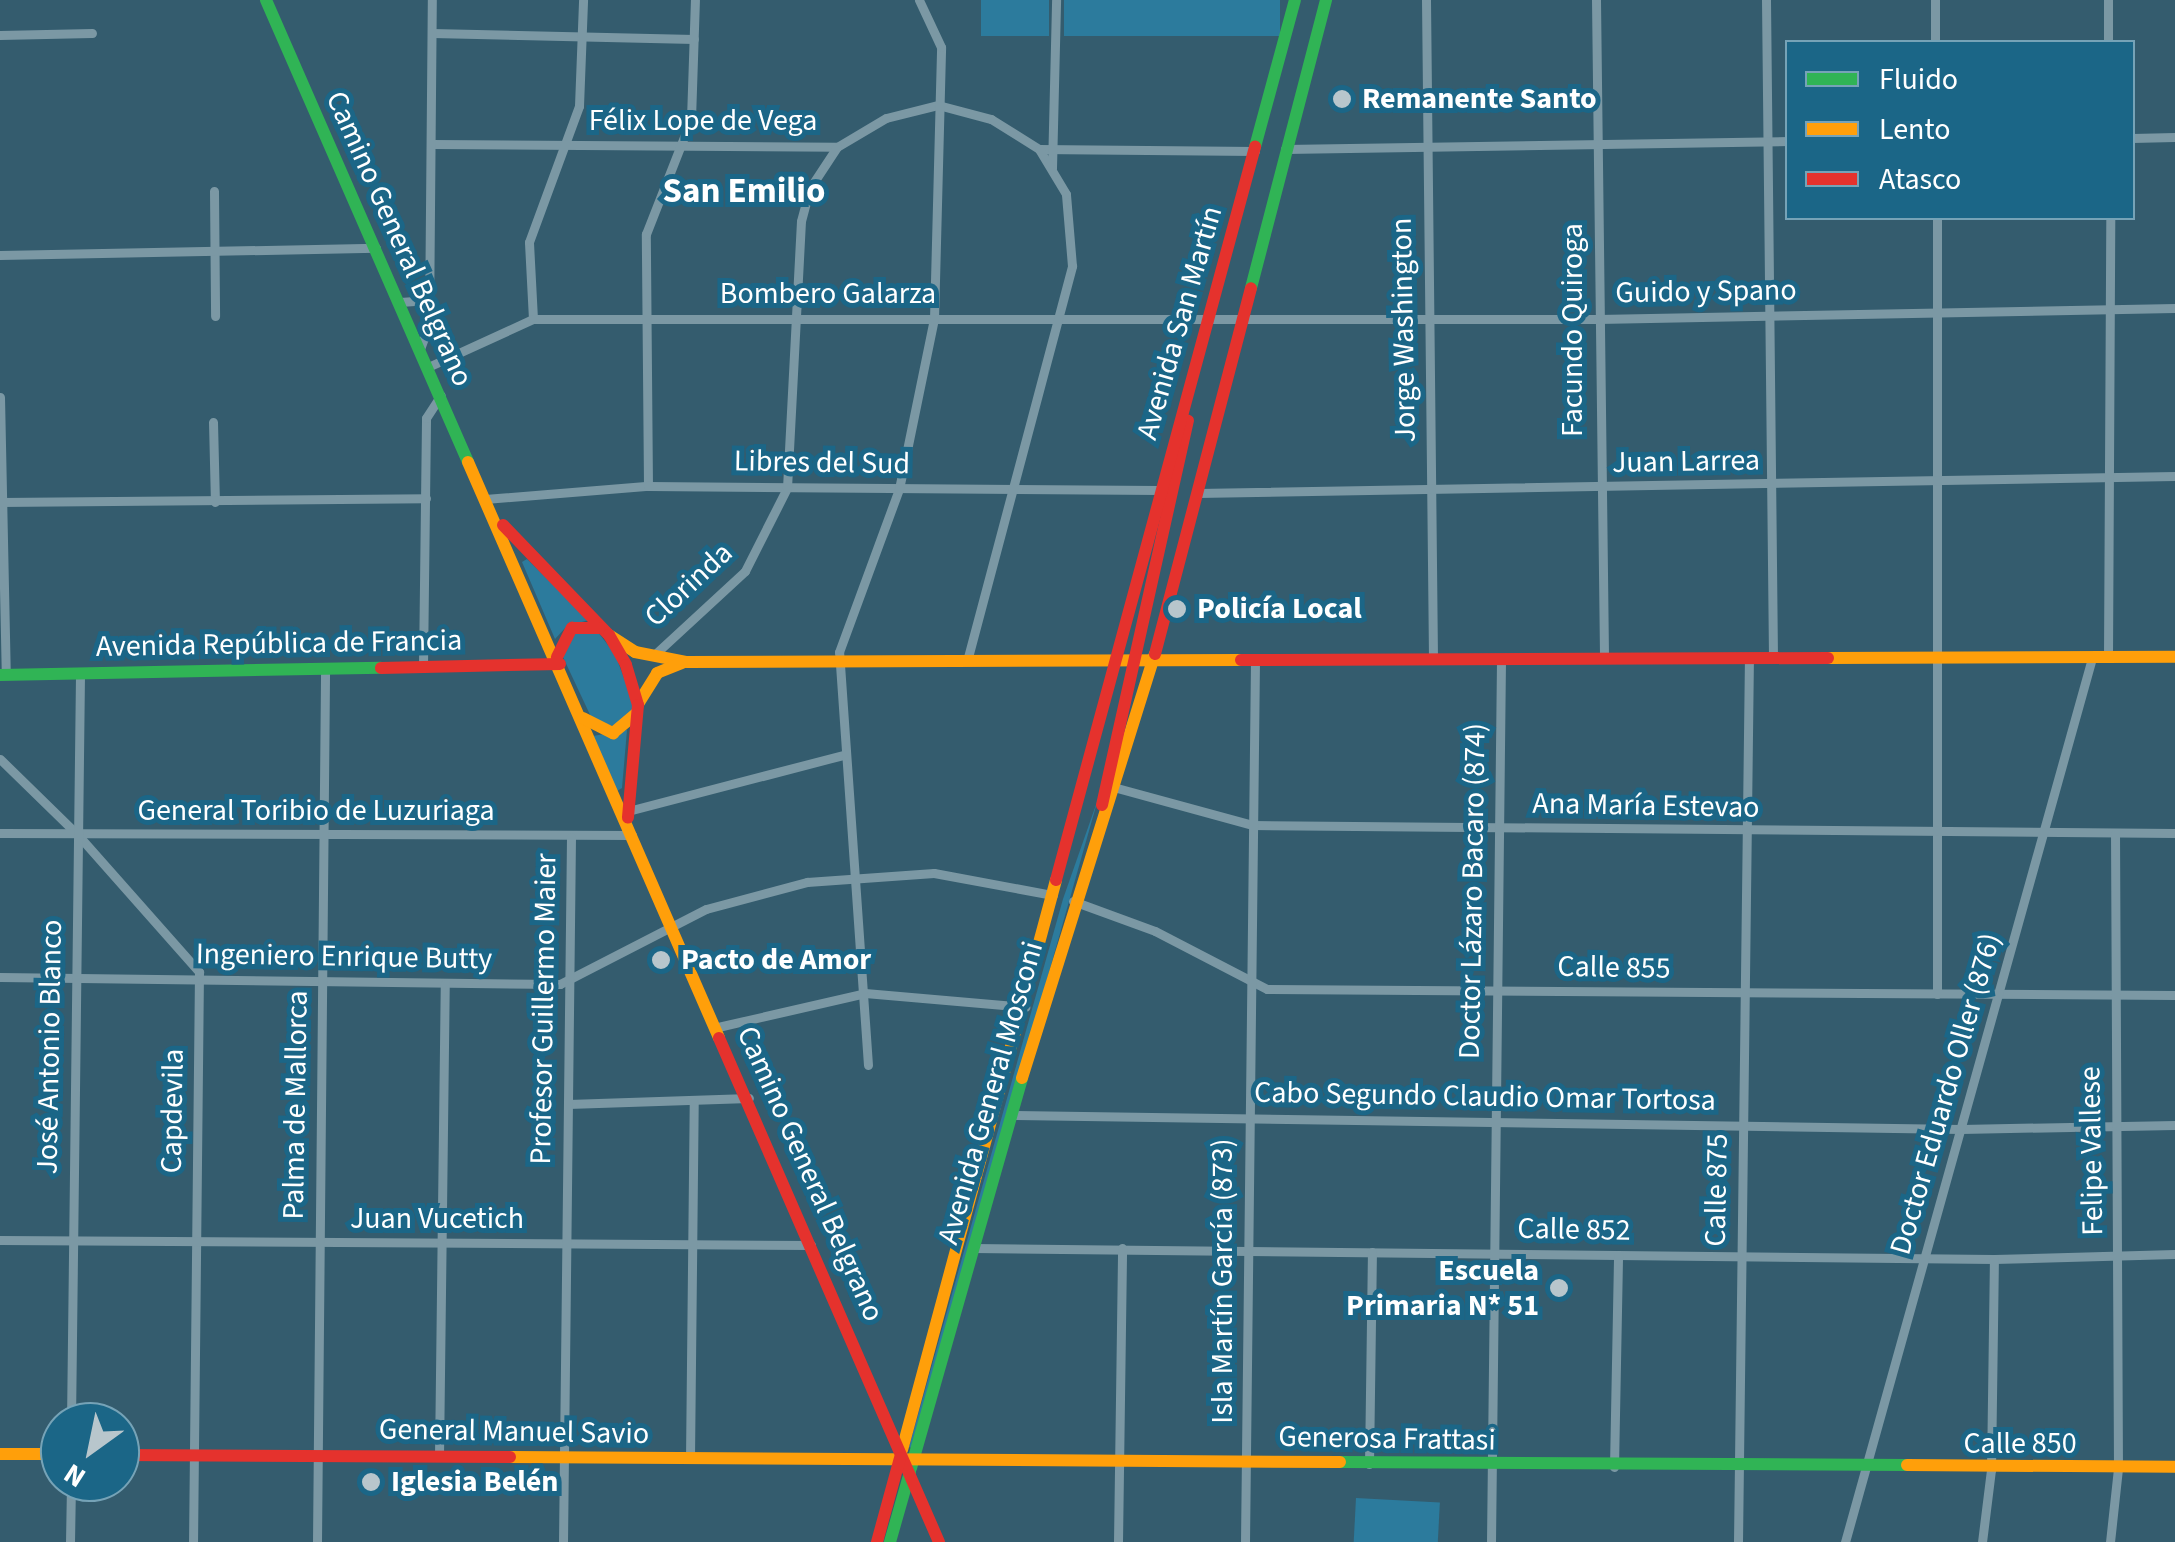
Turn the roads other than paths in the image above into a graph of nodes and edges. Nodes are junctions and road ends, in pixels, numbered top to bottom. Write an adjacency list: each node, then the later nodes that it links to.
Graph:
1 (266, 0): 40 (main road, Camino General Belgrano)
2 (432, 0): 15 (street)
3 (583, 0): 17 (street)
4 (695, 0): 18 (street)
5 (919, 0): 21 (street)
6 (1056, 0): 33 (street)
7 (1295, 0): 35 (main road, Avenida San Martín)
8 (1326, 0): 34 (main road, Avenida San Martín)
9 (1426, 0): 31 (street, Jorge Washington)
10 (1596, 0): 27 (street, Facundo Quiroga)
11 (1766, 0): 25 (street)
12 (1934, 0): 19 (street)
13 (2108, 0): 20 (street)
14 (92, 33): 16 (street)
15 (432, 33): 17 (street); 26 (street)
16 (0, 35)
17 (582, 36): 18 (street); 28 (street)
18 (694, 38): 29 (street)
19 (1935, 40)
20 (2108, 40)
21 (938, 105): 30 (street, Félix Lope de Vega); 32 (street, Félix Lope de Vega); 54 (street)
22 (2175, 137): 23 (street)
23 (2135, 138)
24 (1785, 141): 25 (street)
25 (1765, 142): 27 (street); 47 (street)
26 (431, 144): 28 (street, Félix Lope de Vega); 43 (street)
27 (1597, 144): 31 (street); 56 (street, Facundo Quiroga)
28 (565, 146): 29 (street, Félix Lope de Vega); 51 (street)
29 (681, 147): 30 (street, Félix Lope de Vega); 52 (street)
30 (837, 147): 53 (street, Clorinda)
31 (1426, 148): 34 (street); 50 (street, Jorge Washington)
32 (1039, 149): 33 (street); 36 (street)
33 (1054, 149): 35 (street); 36 (street)
34 (1284, 150): 58 (main road, Avenida San Martín)
35 (1255, 151): 57 (main road, Avenida San Martín)
36 (1052, 168): 55 (street)
37 (214, 191): 41 (street)
38 (1937, 220): 48 (street)
39 (2110, 220): 46 (street)
40 (376, 248): 41 (street); 44 (main road, Camino General Belgrano)
41 (214, 249): 42 (street); 49 (street)
42 (0, 255)
43 (429, 300): 44 (street); 60 (street)
44 (400, 302): 60 (main road, Camino General Belgrano)
45 (2175, 308): 46 (street, Guido y Spano)
46 (2112, 310): 48 (street, Guido y Spano); 66 (street)
47 (1769, 314): 48 (street, Guido y Spano); 56 (street, Guido y Spano); 68 (street)
48 (1938, 315): 67 (street)
49 (215, 316)
50 (1430, 318): 56 (street, Guido y Spano); 58 (street, Guido y Spano); 75 (street, Jorge Washington)
51 (533, 319): 52 (street, Bombero Galarza); 61 (street, Bombero Galarza)
52 (645, 319): 53 (street, Bombero Galarza); 69 (street)
53 (796, 319): 54 (street, Bombero Galarza); 70 (street, Clorinda)
54 (934, 319): 55 (street, Bombero Galarza); 73 (street)
55 (1059, 319): 57 (street, Bombero Galarza); 71 (street)
56 (1598, 319): 72 (street, Facundo Quiroga)
57 (1208, 320): 58 (street, Bombero Galarza); 59 (main road, Avenida San Martín)
58 (1238, 320): 76 (main road, Avenida San Martín)
59 (1202, 341): 74 (main road, Avenida San Martín); 95 (main road)
60 (420, 349): 61 (main road, Camino General Belgrano)
61 (428, 367): 62 (main road, Camino General Belgrano)
62 (441, 395): 77 (street); 78 (main road, Camino General Belgrano)
63 (0, 397): 79 (street)
64 (213, 422): 80 (street)
65 (2175, 476): 66 (street, Juan Larrea)
66 (2114, 480): 67 (street, Juan Larrea); 88 (street)
67 (1942, 482): 68 (street, Juan Larrea); 86 (street)
68 (1770, 485): 72 (street, Juan Larrea); 85 (street)
69 (648, 486): 70 (street, Libres del Sud); 78 (street, Libres del Sud)
70 (787, 488): 73 (street, Libres del Sud); 82 (street, Clorinda)
71 (1013, 488): 73 (street, Libres del Sud); 74 (street, Libres del Sud); 94 (street)
72 (1598, 488): 75 (street, Juan Larrea); 89 (street, Facundo Quiroga)
73 (899, 490): 93 (street)
74 (1159, 490): 90 (main road, Avenida San Martín)
75 (1432, 490): 76 (street, Juan Larrea); 91 (street, Jorge Washington)
76 (1197, 492): 96 (main road, Avenida San Martín)
77 (426, 498): 80 (street); 100 (street)
78 (485, 499): 81 (main road, Camino General Belgrano); 92 (main road, Camino General Belgrano)
79 (2, 502): 80 (street); 103 (street)
80 (214, 502)
81 (606, 633): 82 (main road); 92 (main road); 104 (main road, Camino General Belgrano)
82 (653, 656): 99 (main road)
83 (2175, 657): 88 (main road)
84 (1750, 658): 85 (main road); 89 (main road); 113 (street, Calle 875)
85 (1773, 658): 86 (main road)
86 (1942, 658): 87 (main road); 117 (street)
87 (2092, 658): 88 (main road); 115 (street, Doctor Eduardo Oller (876))
88 (2108, 658)
89 (1604, 659): 98 (main road)
90 (1114, 660): 94 (main road); 95 (main road); 123 (main road, Avenida General Mosconi)
91 (1433, 660): 97 (main road); 98 (main road)
92 (558, 661): 100 (main road, Avenida República de Francia); 105 (main road, Camino General Belgrano)
93 (838, 661): 94 (main road); 99 (main road); 106 (street)
94 (967, 661)
95 (1134, 661): 96 (main road); 124 (main road)
96 (1153, 661): 97 (main road); 108 (main road, Avenida General Mosconi)
97 (1256, 661): 110 (street, Isla Martín García (873))
98 (1501, 661): 111 (street, Doctor Lázaro Bacaro (874))
99 (688, 662): 104 (main road)
100 (424, 666): 101 (main road, Avenida República de Francia)
101 (326, 669): 102 (main road, Avenida República de Francia); 120 (street, Palma de Mallorca)
102 (80, 673): 103 (main road, Avenida República de Francia); 119 (street, José Antonio Blanco)
103 (3, 675)
104 (638, 709): 105 (main road); 109 (main road, Camino General Belgrano)
105 (583, 718): 112 (main road, Camino General Belgrano)
106 (843, 755): 109 (street); 122 (street)
107 (0, 759): 119 (street)
108 (1117, 788): 110 (street, Ana María Estevao); 124 (main road, Avenida General Mosconi)
109 (628, 811): 112 (main road, Camino General Belgrano)
110 (1252, 826): 111 (street, Ana María Estevao); 130 (street, Isla Martín García (873))
111 (1499, 829): 113 (street, Ana María Estevao); 133 (street, Doctor Lázaro Bacaro (874))
112 (631, 832): 121 (street, General Toribio de Luzuriaga); 125 (main road, Camino General Belgrano)
113 (1746, 832): 117 (street, Ana María Estevao); 135 (street, Calle 875)
114 (0, 833): 119 (street, General Toribio de Luzuriaga)
115 (2045, 833): 117 (street, Ana María Estevao); 118 (street, Ana María Estevao); 139 (street, Doctor Eduardo Oller (876))
116 (2175, 833): 118 (street, Ana María Estevao)
117 (1940, 834): 136 (street)
118 (2115, 834): 137 (street, Felipe Vallese)
119 (78, 835): 120 (street, General Toribio de Luzuriaga); 127 (street, José Antonio Blanco); 128 (street)
120 (324, 837): 121 (street, General Toribio de Luzuriaga); 129 (street, Palma de Mallorca)
121 (571, 837): 132 (street, Profesor Guillermo Maier)
122 (856, 876): 123 (street, Ingeniero Enrique Butty); 125 (street, Ingeniero Enrique Butty); 134 (street)
123 (1053, 895): 140 (main road, Avenida General Mosconi)
124 (1072, 901): 130 (street, Calle 855); 146 (main road, Avenida General Mosconi)
125 (672, 925): 132 (street, Ingeniero Enrique Butty); 141 (main road, Camino General Belgrano)
126 (0, 978): 127 (street, Ingeniero Enrique Butty)
127 (76, 978): 128 (street, Ingeniero Enrique Butty); 154 (street, José Antonio Blanco)
128 (200, 979): 129 (street, Ingeniero Enrique Butty); 155 (street, Capdevila)
129 (323, 982): 131 (street, Ingeniero Enrique Butty); 156 (street, Palma de Mallorca)
130 (1250, 982): 133 (street, Calle 855); 147 (street, Isla Martín García (873))
131 (446, 984): 132 (street, Ingeniero Enrique Butty); 157 (street)
132 (568, 984): 145 (street, Profesor Guillermo Maier)
133 (1498, 992): 135 (street, Calle 855); 148 (street, Doctor Lázaro Bacaro (874))
134 (864, 993): 140 (street); 141 (street); 142 (street)
135 (1745, 994): 136 (street, Calle 855); 149 (street, Calle 875)
136 (1937, 994): 139 (street, Calle 855)
137 (2114, 995): 138 (street, Calle 855); 139 (street, Calle 855); 151 (street, Felipe Vallese)
138 (2175, 995)
139 (1999, 996): 152 (street, Doctor Eduardo Oller (876))
140 (1025, 1007): 182 (main road, Avenida General Mosconi)
141 (718, 1028): 143 (main road, Camino General Belgrano)
142 (868, 1065)
143 (749, 1098): 144 (street); 158 (main road, Camino General Belgrano)
144 (694, 1103): 145 (street); 160 (street)
145 (568, 1104): 159 (street, Profesor Guillermo Maier)
146 (1010, 1115): 147 (street, Cabo Segundo Claudio Omar Tortosa); 161 (main road, Avenida General Mosconi)
147 (1248, 1120): 148 (street, Cabo Segundo Claudio Omar Tortosa); 163 (street, Isla Martín García (873))
148 (1496, 1122): 149 (street, Cabo Segundo Claudio Omar Tortosa); 165 (street, Doctor Lázaro Bacaro (874))
149 (1743, 1125): 152 (street, Cabo Segundo Claudio Omar Tortosa); 169 (street, Calle 875)
150 (2175, 1125): 151 (street, Cabo Segundo Claudio Omar Tortosa)
151 (2117, 1126): 152 (street, Cabo Segundo Claudio Omar Tortosa); 166 (street, Felipe Vallese)
152 (1961, 1129): 170 (street, Doctor Eduardo Oller (876))
153 (0, 1240): 154 (street, Juan Vucetich)
154 (74, 1241): 155 (street, Juan Vucetich); 172 (street, José Antonio Blanco)
155 (196, 1243): 156 (street, Juan Vucetich); 177 (street, Capdevila)
156 (318, 1244): 157 (street, Juan Vucetich); 175 (street, Palma de Mallorca)
157 (444, 1244): 159 (street, Juan Vucetich); 178 (street)
158 (814, 1244): 160 (street, Juan Vucetich); 182 (main road, Camino General Belgrano)
159 (566, 1245): 160 (street, Juan Vucetich); 179 (street, Profesor Guillermo Maier)
160 (693, 1247): 180 (street)
161 (973, 1248): 162 (street, Calle 852); 182 (main road, Avenida General Mosconi)
162 (1122, 1248): 163 (street, Calle 852); 181 (street)
163 (1249, 1251): 164 (street, Calle 852); 183 (street, Isla Martín García (873))
164 (1372, 1252): 165 (street, Calle 852); 184 (street)
165 (1494, 1254): 168 (street, Calle 852); 185 (street, Doctor Lázaro Bacaro (874))
166 (2118, 1254): 167 (street, Calle 852); 171 (street, Calle 852); 188 (street, Felipe Vallese)
167 (2175, 1254)
168 (1618, 1255): 169 (street, Calle 852); 186 (street)
169 (1742, 1256): 170 (street, Calle 852); 189 (street, Calle 875)
170 (1925, 1258): 171 (street, Calle 852); 190 (street, Doctor Eduardo Oller (876))
171 (1994, 1258): 191 (street)
172 (72, 1402)
173 (0, 1454): 174 (main road)
174 (40, 1454)
175 (318, 1454): 177 (main road, General Manuel Savio); 178 (main road, General Manuel Savio); 195 (street, Palma de Mallorca)
176 (140, 1455): 177 (main road, General Manuel Savio)
177 (194, 1456): 194 (street, Capdevila)
178 (439, 1456): 179 (main road, General Manuel Savio)
179 (565, 1459): 180 (main road, General Manuel Savio); 196 (street, Profesor Guillermo Maier)
180 (690, 1460): 182 (main road, General Manuel Savio)
181 (1119, 1461): 182 (main road, Generosa Frattasi); 183 (main road, Generosa Frattasi); 200 (street)
182 (906, 1462): 197 (main road, Avenida General Mosconi); 198 (main road, Avenida General Mosconi); 199 (main road, Camino General Belgrano)
183 (1246, 1462): 184 (main road, Generosa Frattasi); 201 (street, Isla Martín García (873))
184 (1369, 1464): 185 (main road, Generosa Frattasi)
185 (1491, 1466): 186 (main road, Generosa Frattasi); 202 (street, Doctor Lázaro Bacaro (874))
186 (1614, 1467): 189 (main road, Generosa Frattasi)
187 (2175, 1467): 188 (main road, Calle 850)
188 (2118, 1468): 191 (main road, Calle 850); 206 (street, Felipe Vallese)
189 (1740, 1469): 190 (main road, Generosa Frattasi); 203 (street, Calle 875)
190 (1866, 1470): 191 (main road, Calle 850); 204 (street, Doctor Eduardo Oller (876))
191 (1992, 1470): 205 (street)
192 (71, 1502): 193 (street)
193 (70, 1542)
194 (194, 1542)
195 (317, 1542)
196 (564, 1542)
197 (876, 1542)
198 (890, 1542)
199 (939, 1542)
200 (1118, 1542)
201 (1245, 1542)
202 (1491, 1542)
203 (1738, 1542)
204 (1845, 1542)
205 (1982, 1542)
206 (2110, 1542)

